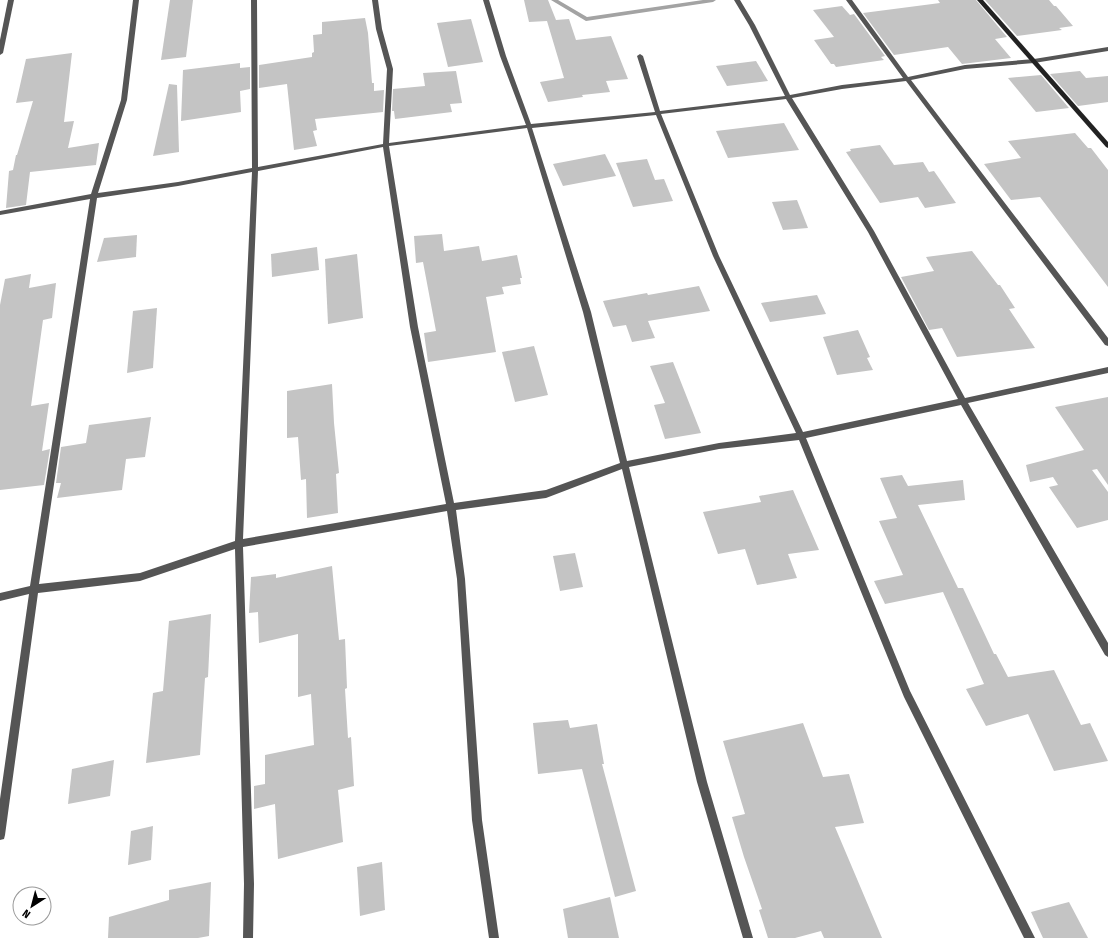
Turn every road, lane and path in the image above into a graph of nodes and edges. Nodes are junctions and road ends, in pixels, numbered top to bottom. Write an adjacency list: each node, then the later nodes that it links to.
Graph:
1 (11, 0): 10 (street)
2 (136, 0): 20 (street)
3 (254, 0): 19 (street)
4 (374, 0): 17 (street)
5 (486, 0): 16 (street)
6 (737, 0): 14 (street)
7 (849, 0): 13 (street)
8 (980, 0): 12 (street)
9 (1108, 49): 12 (street)
10 (0, 53)
11 (640, 56): 15 (street)
12 (1034, 61): 13 (street); 18 (street)
13 (907, 79): 14 (street); 22 (street)
14 (788, 97): 15 (street); 24 (street)
15 (658, 113): 16 (street); 25 (street)
16 (529, 126): 17 (street); 26 (street)
17 (386, 145): 19 (street); 27 (street)
18 (1108, 146)
19 (255, 170): 20 (street); 28 (street)
20 (94, 196): 21 (street); 29 (street)
21 (0, 213)
22 (1108, 343)
23 (1108, 370): 24 (street)
24 (963, 401): 25 (street); 31 (street)
25 (801, 436): 26 (street); 36 (street)
26 (624, 464): 27 (street); 35 (street)
27 (451, 508): 28 (street); 34 (street)
28 (239, 544): 29 (street); 33 (street)
29 (34, 589): 30 (street); 32 (street)
30 (0, 597)
31 (1108, 652)
32 (0, 834)
33 (248, 938)
34 (494, 938)
35 (748, 938)
36 (1030, 938)

